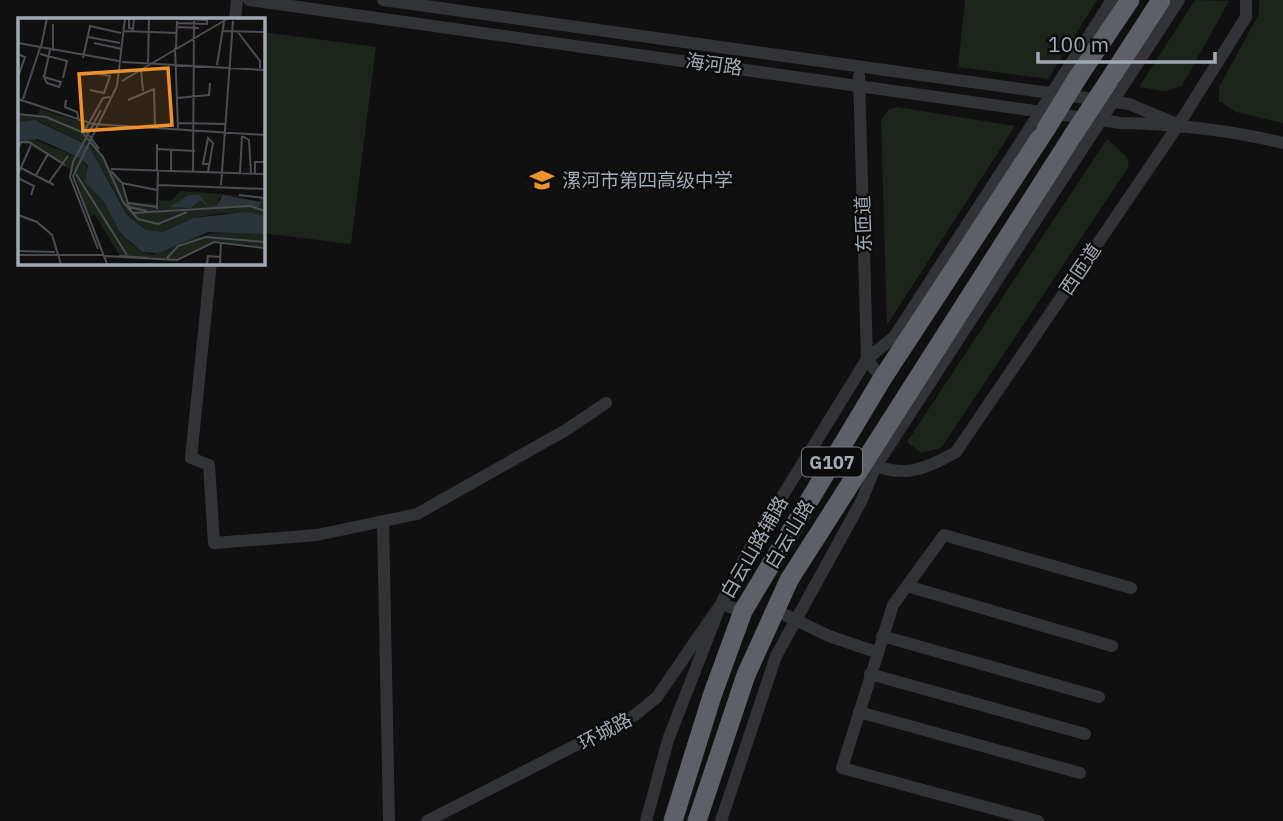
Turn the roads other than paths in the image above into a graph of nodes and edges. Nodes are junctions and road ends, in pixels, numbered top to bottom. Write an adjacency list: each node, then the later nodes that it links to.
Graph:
1 (237, 0): 9 (street)
2 (249, 0): 12 (street, 海河路)
3 (383, 0): 10 (street, 海河路)
4 (1112, 0): 11 (street)
5 (1130, 0): 11 (highway, G107)
6 (1161, 0): 13 (highway, G107)
7 (1179, 0): 13 (street)
8 (1247, 0): 14 (street, 西匝道)
9 (236, 18)
10 (859, 65): 12 (street, 东匝道); 14 (street, 海河路)
11 (1071, 76): 15 (highway, G107, bridge)
12 (859, 84): 14 (street, 海河路); 18 (street, 东匝道)
13 (1116, 84): 21 (highway, 白云山路 / G107, bridge)
14 (1179, 124): 16 (street, 海河路); 21 (street, 西匝道)
15 (1038, 127): 18 (street, 白云山路辅路); 19 (highway, 白云山路 / G107)
16 (1283, 143)
17 (211, 264): 22 (street)
18 (867, 359): 19 (street); 25 (street, 白云山路辅路)
19 (882, 379): 26 (highway, 白云山路 / G107)
20 (606, 402): 22 (street)
21 (870, 463): 27 (highway, 白云山路 / G107); 28 (street)
22 (383, 521): 38 (street)
23 (907, 586): 24 (street); 29 (street); 30 (street)
24 (1131, 589)
25 (721, 604): 26 (street); 39 (street, 环城路); 40 (street, 白云山路辅路)
26 (743, 611): 41 (highway, 白云山路 / G107)
27 (775, 611): 28 (street); 37 (highway, 白云山路 / G107)
28 (796, 620): 31 (street); 42 (street)
29 (882, 636): 31 (street); 33 (street)
30 (1112, 646)
31 (876, 652): 32 (street)
32 (870, 674): 34 (street); 35 (street)
33 (1099, 697)
34 (859, 712): 36 (street); 43 (street)
35 (1085, 734)
36 (1080, 773)
37 (698, 819)
38 (388, 821)
39 (427, 821)
40 (646, 821)
41 (673, 821)
42 (722, 821)
43 (1038, 821)

